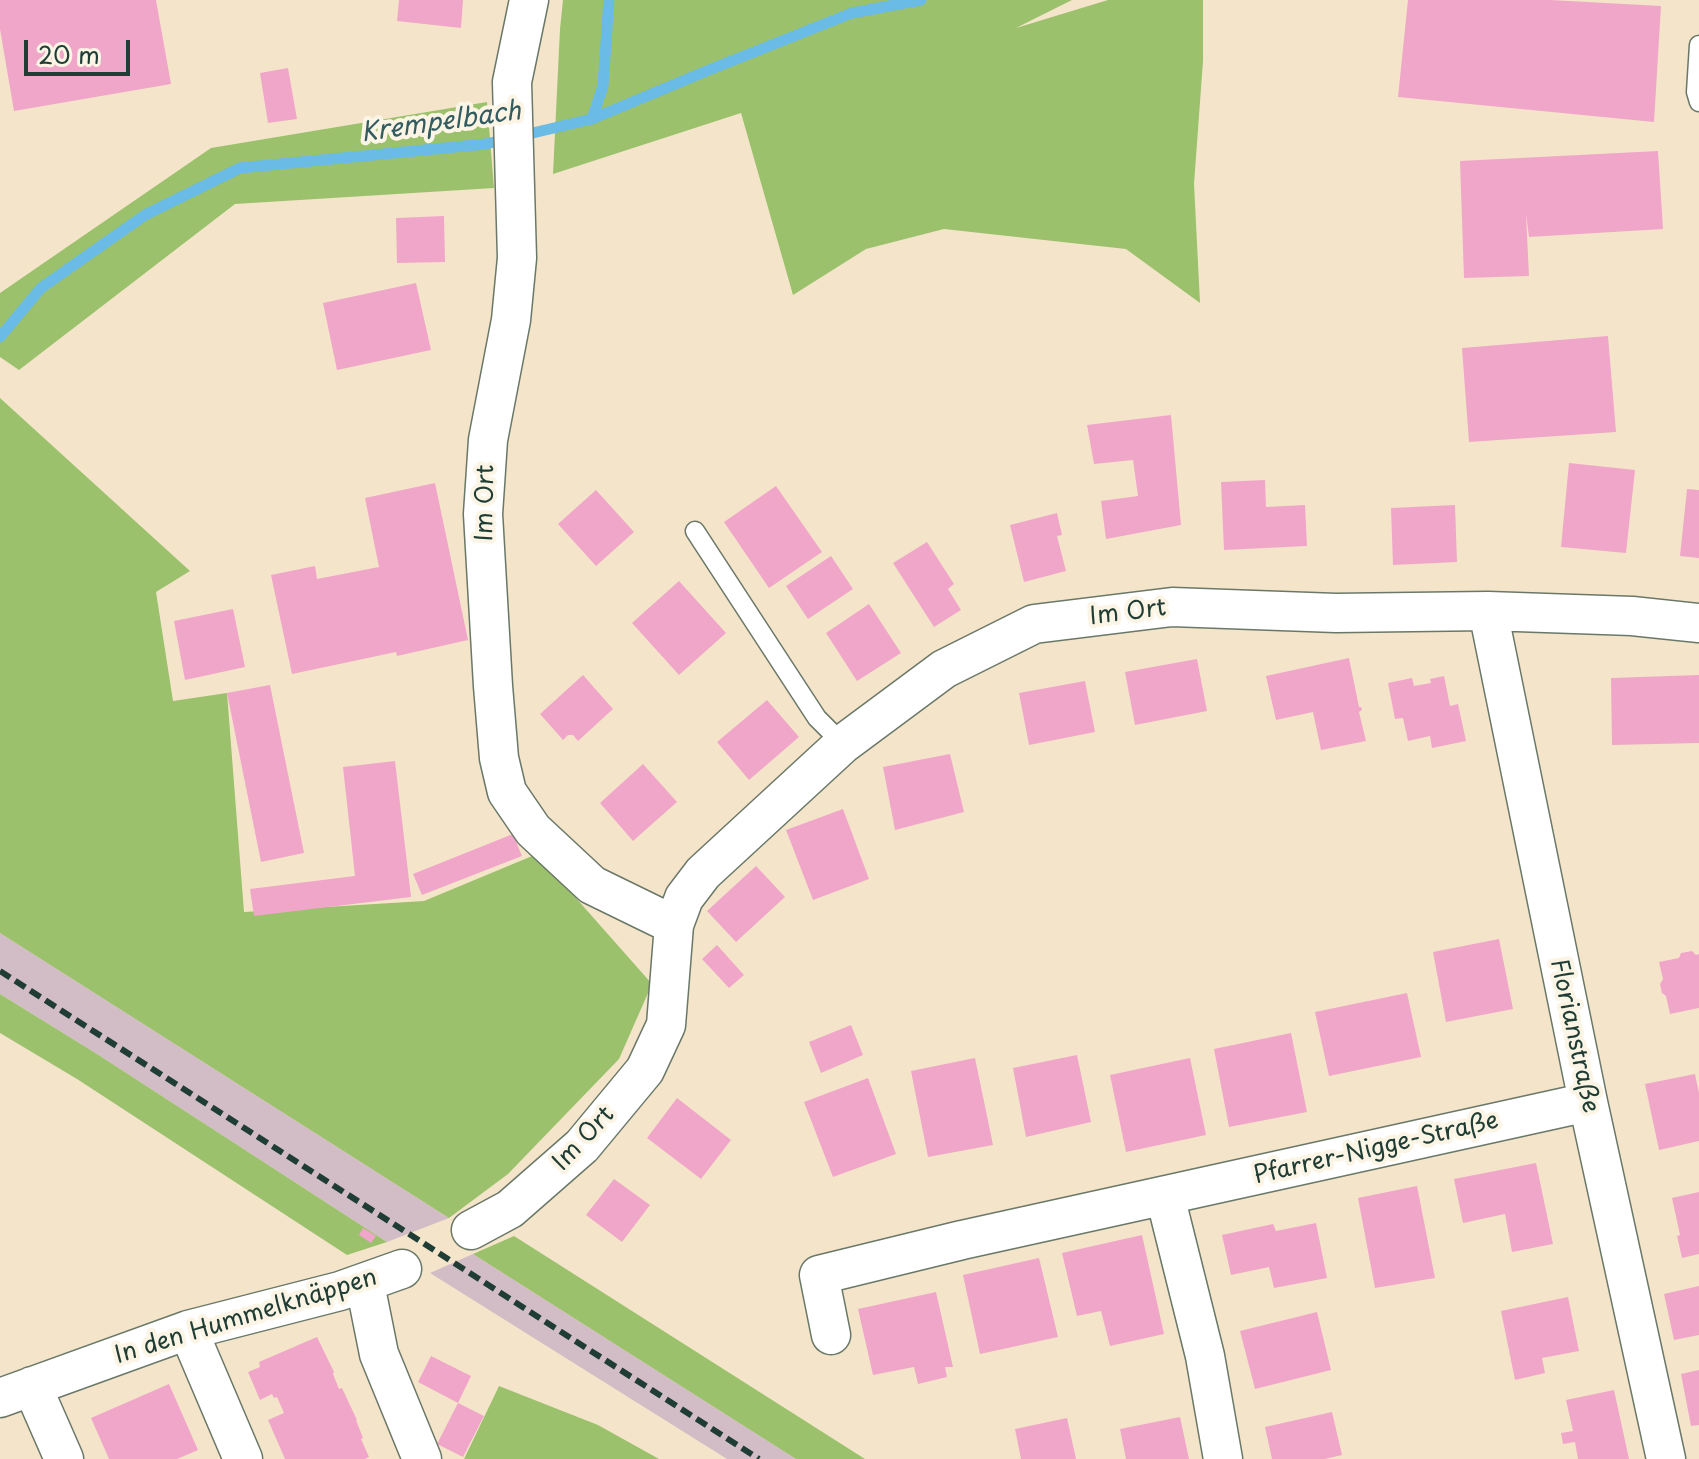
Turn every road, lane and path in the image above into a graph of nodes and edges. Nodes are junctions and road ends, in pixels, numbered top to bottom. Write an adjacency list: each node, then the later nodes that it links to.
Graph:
1 (529, 0): 8 (street, Im Ort)
2 (1699, 45): 3 (lane)
3 (1699, 102)
4 (695, 531): 7 (lane)
5 (1488, 611): 6 (street, Im Ort); 7 (street, Im Ort); 9 (street, Florianstraße)
6 (1699, 623)
7 (843, 744): 8 (street, Im Ort)
8 (674, 925): 11 (street, Im Ort)
9 (1588, 1102): 10 (street, Pfarrer-Nigge-Straße); 21 (street, Florianstraße)
10 (1165, 1196): 15 (street, Pfarrer-Nigge-Straße); 20 (street)
11 (471, 1230)
12 (402, 1269): 13 (street, In den Hummelknäppen)
13 (365, 1284): 14 (street, In den Hummelknäppen); 19 (street)
14 (188, 1330): 16 (street, In den Hummelknäppen); 18 (street)
15 (831, 1335)
16 (16, 1392): 17 (street)
17 (64, 1459)
18 (243, 1459)
19 (422, 1459)
20 (1223, 1459)
21 (1666, 1459)

